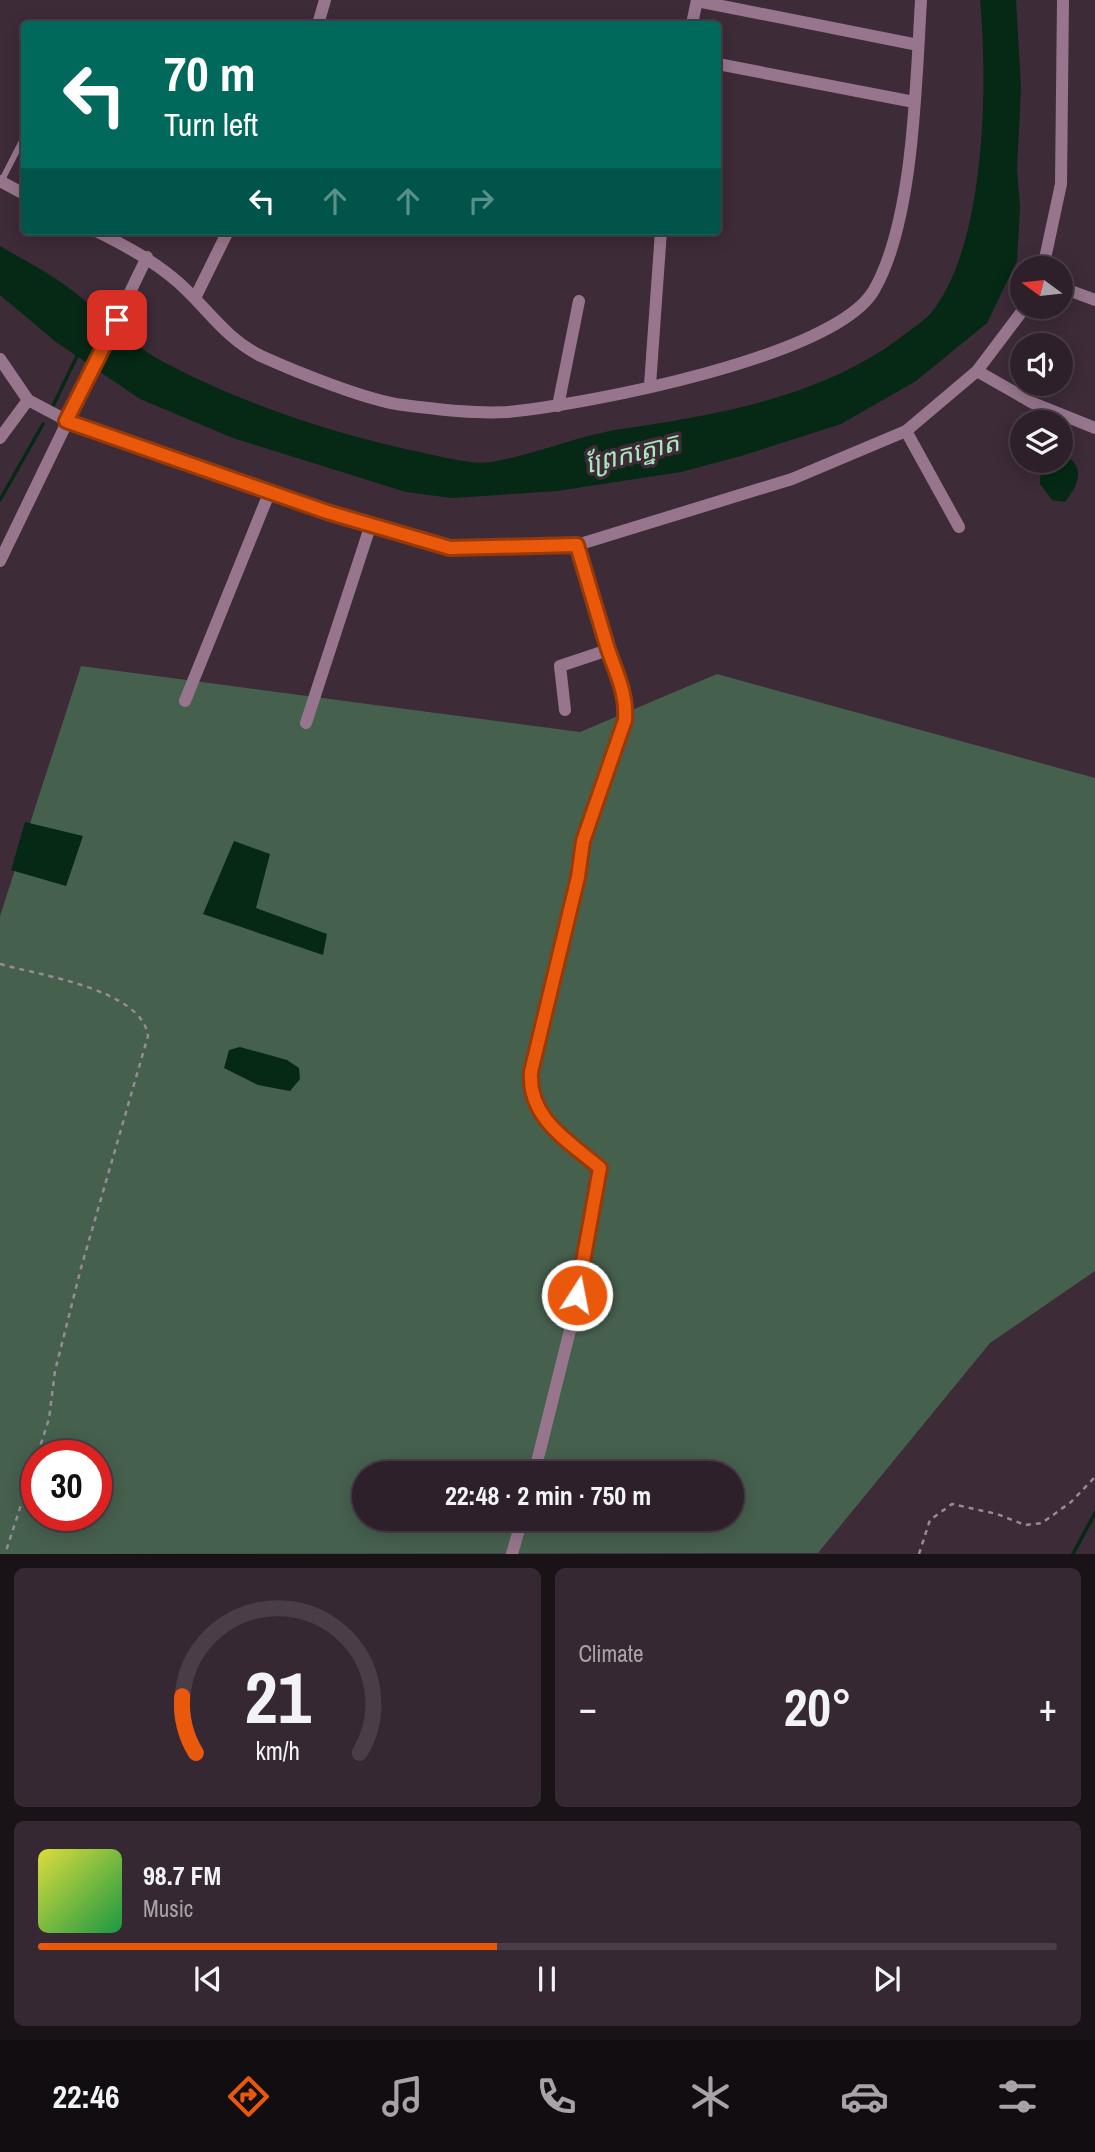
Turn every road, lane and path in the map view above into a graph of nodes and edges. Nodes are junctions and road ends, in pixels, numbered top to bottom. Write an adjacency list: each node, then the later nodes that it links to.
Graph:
1 (325, 0): 5 (street)
2 (697, 0): 6 (street); 7 (street)
3 (921, 0): 7 (street)
4 (1063, 0): 16 (street)
5 (319, 21)
6 (693, 21)
7 (918, 45): 9 (street)
8 (721, 65): 9 (street)
9 (914, 102): 25 (street)
10 (21, 143): 11 (lane)
11 (1, 182): 12 (street)
12 (21, 192)
13 (104, 235): 17 (street)
14 (226, 235): 19 (street)
15 (661, 235): 25 (street)
16 (1045, 256)
17 (147, 257): 19 (street); 28 (street)
18 (1073, 292): 20 (street)
19 (195, 298): 27 (street)
20 (1095, 300)
21 (579, 301): 27 (street)
22 (1016, 319): 24 (street)
23 (0, 359): 26 (street)
24 (977, 371): 29 (street); 30 (street)
25 (650, 385): 27 (street)
26 (28, 400): 28 (street); 31 (street)
27 (558, 406)
28 (66, 421): 32 (street); 36 (street)
29 (1095, 428)
30 (906, 431): 34 (street); 35 (street)
31 (0, 438)
32 (270, 491): 33 (street); 38 (street)
33 (371, 524): 35 (street); 40 (street)
34 (959, 527)
35 (577, 545): 37 (street)
36 (0, 561)
37 (608, 650): 39 (street); 42 (street)
38 (185, 701)
39 (565, 710)
40 (306, 723)
41 (0, 964): 45 (path)
42 (537, 1461)
43 (1095, 1477): 47 (path)
44 (518, 1531): 46 (street)
45 (5, 1553)
46 (512, 1553)
47 (919, 1553)

